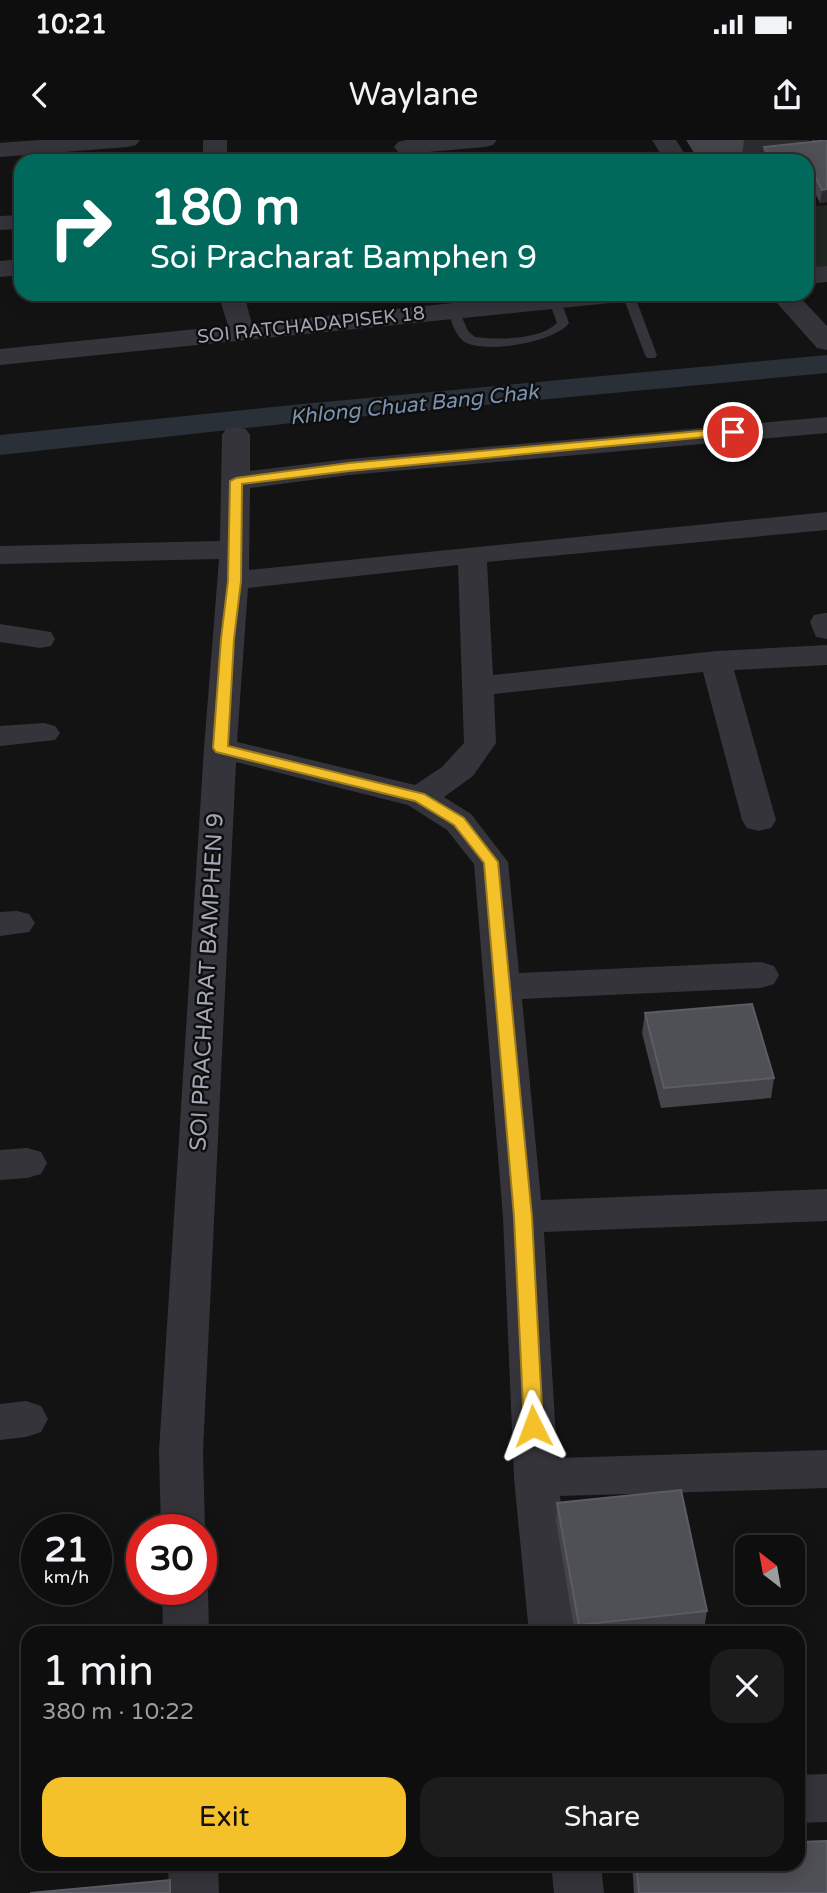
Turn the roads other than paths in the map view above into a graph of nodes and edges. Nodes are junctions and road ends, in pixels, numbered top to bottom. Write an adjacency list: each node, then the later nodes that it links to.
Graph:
1 (128, 140): 5 (street)
2 (485, 140): 3 (street)
3 (406, 147)
4 (0, 150): 5 (street)
5 (79, 152)
6 (233, 301): 10 (street)
7 (555, 301): 10 (street, SOI RATCHADAPISEK 18)
8 (631, 301): 12 (lane)
9 (789, 301): 11 (street)
10 (241, 332): 13 (street, SOI RATCHADAPISEK 18)
11 (827, 341)
12 (651, 355)
13 (0, 357)
14 (827, 425): 16 (street)
15 (236, 435): 16 (street, SOI PRACHARAT BAMPHEN 9)
16 (236, 481): 20 (street, SOI PRACHARAT BAMPHEN 9)
17 (827, 521): 19 (street)
18 (0, 555): 20 (street)
19 (472, 555): 20 (street); 25 (street)
20 (234, 565): 28 (street, SOI PRACHARAT BAMPHEN 9)
21 (0, 633): 22 (street)
22 (40, 639)
23 (827, 655): 24 (street)
24 (716, 661): 25 (street); 30 (street)
25 (478, 686): 29 (street)
26 (44, 733): 27 (street)
27 (0, 736)
28 (220, 748): 29 (street); 37 (street, SOI PRACHARAT BAMPHEN 9)
29 (419, 797): 32 (street)
30 (759, 820)
31 (761, 975): 32 (street)
32 (503, 988): 34 (street)
33 (827, 1205): 34 (street)
34 (523, 1217): 36 (street)
35 (827, 1469): 36 (street)
36 (536, 1478): 40 (street)
37 (183, 1514)
38 (185, 1605): 39 (street)
39 (186, 1626)
40 (551, 1626)
41 (827, 1798): 42 (street)
42 (805, 1799)
43 (193, 1871): 45 (street)
44 (577, 1871): 46 (street)
45 (194, 1893)
46 (579, 1893)

